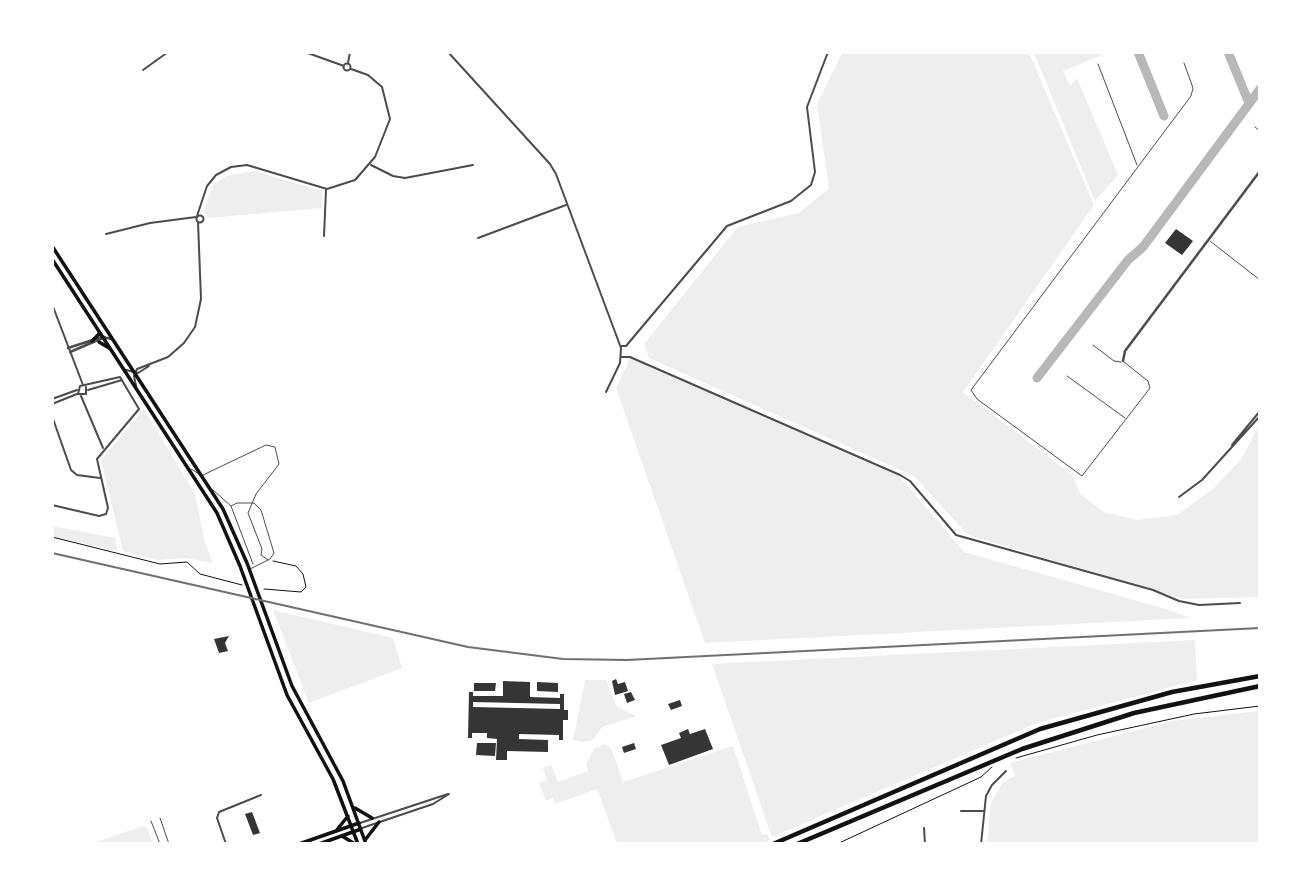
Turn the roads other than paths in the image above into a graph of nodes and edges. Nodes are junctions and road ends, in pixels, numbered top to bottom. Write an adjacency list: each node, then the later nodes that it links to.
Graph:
1 (167, 52): 11 (street)
2 (305, 52): 8 (street)
3 (351, 52): 7 (street)
4 (448, 52): 19 (street)
5 (828, 52): 39 (street)
6 (1184, 63): 16 (lane)
7 (348, 64): 8 (street); 10 (street)
8 (344, 65): 10 (street)
9 (1098, 65): 16 (lane)
10 (351, 69): 14 (street)
11 (143, 70)
12 (1255, 127): 13 (lane)
13 (1259, 131)
14 (370, 164): 15 (street); 18 (street)
15 (473, 165)
16 (1138, 167): 59 (lane)
17 (1259, 171): 28 (street)
18 (327, 188): 20 (street); 26 (street)
19 (567, 205): 27 (street); 39 (street)
20 (200, 208): 21 (street); 22 (street)
21 (203, 217): 22 (street); 23 (street)
22 (197, 219): 23 (street); 24 (street); 25 (street)
23 (203, 222): 24 (street)
24 (200, 232): 46 (street)
25 (106, 234)
26 (324, 236)
27 (478, 238)
28 (1209, 240): 31 (lane); 44 (street)
29 (52, 246): 33 (main road)
30 (52, 259): 34 (main road)
31 (1259, 280)
32 (52, 304): 41 (street)
33 (103, 323): 35 (street); 36 (main road)
34 (100, 330): 35 (main road); 37 (main road)
35 (105, 337): 36 (street); 37 (street); 38 (street); 42 (main road)
36 (115, 340): 46 (main road)
37 (92, 341): 41 (street)
38 (99, 342): 41 (street); 42 (main road)
39 (620, 345): 43 (street)
40 (1093, 345): 44 (lane)
41 (69, 350): 47 (street)
42 (117, 357): 45 (main road)
43 (621, 357): 52 (street); 75 (street)
44 (1123, 361): 59 (lane)
45 (124, 369): 46 (street); 49 (main road)
46 (137, 372): 49 (street); 65 (main road)
47 (78, 376): 50 (street); 51 (street)
48 (1067, 376): 59 (lane)
49 (137, 388): 64 (main road)
50 (86, 389): 51 (street); 51 (street); 54 (street); 61 (street)
51 (79, 391): 53 (street); 54 (street); 55 (street)
52 (606, 392)
53 (52, 399)
54 (86, 402): 60 (street)
55 (52, 404)
56 (1259, 411): 63 (street)
57 (52, 416): 66 (street)
58 (1259, 416): 63 (street)
59 (1126, 419)
60 (101, 441): 61 (street); 62 (street)
61 (108, 445): 62 (street)
62 (104, 449): 66 (street)
63 (1227, 451): 68 (street)
64 (187, 465): 65 (lane); 74 (main road)
65 (203, 475): 67 (main road); 69 (lane)
66 (101, 478): 70 (street)
67 (212, 489): 71 (lane); 73 (main road)
68 (1180, 497)
69 (254, 502): 71 (lane); 72 (lane); 72 (lane)
70 (52, 505)
71 (231, 506): 73 (lane)
72 (268, 560): 73 (lane)
73 (251, 568): 74 (lane); 80 (main road)
74 (247, 584): 83 (main road)
75 (1240, 603)
76 (1259, 676): 100 (highway)
77 (1259, 686): 101 (highway)
78 (1006, 771): 82 (street)
79 (261, 795): 96 (street)
80 (353, 806): 85 (main road); 88 (main road)
81 (961, 811): 82 (street)
82 (984, 811): 103 (street)
83 (348, 814): 90 (main road); 91 (main road)
84 (160, 818): 95 (lane)
85 (372, 818): 87 (street); 88 (street)
86 (151, 821): 94 (lane)
87 (379, 822): 88 (street); 93 (main road)
88 (360, 826): 90 (main road); 93 (main road)
89 (924, 828): 102 (street)
90 (353, 829): 91 (main road); 92 (main road); 99 (main road)
91 (335, 832): 97 (main road)
92 (342, 835): 98 (main road); 99 (main road)
93 (365, 841)
94 (160, 844)
95 (169, 844)
96 (226, 844)
97 (299, 844)
98 (319, 844)
99 (357, 844)
100 (773, 844)
101 (797, 844)
102 (925, 844)
103 (981, 844)

